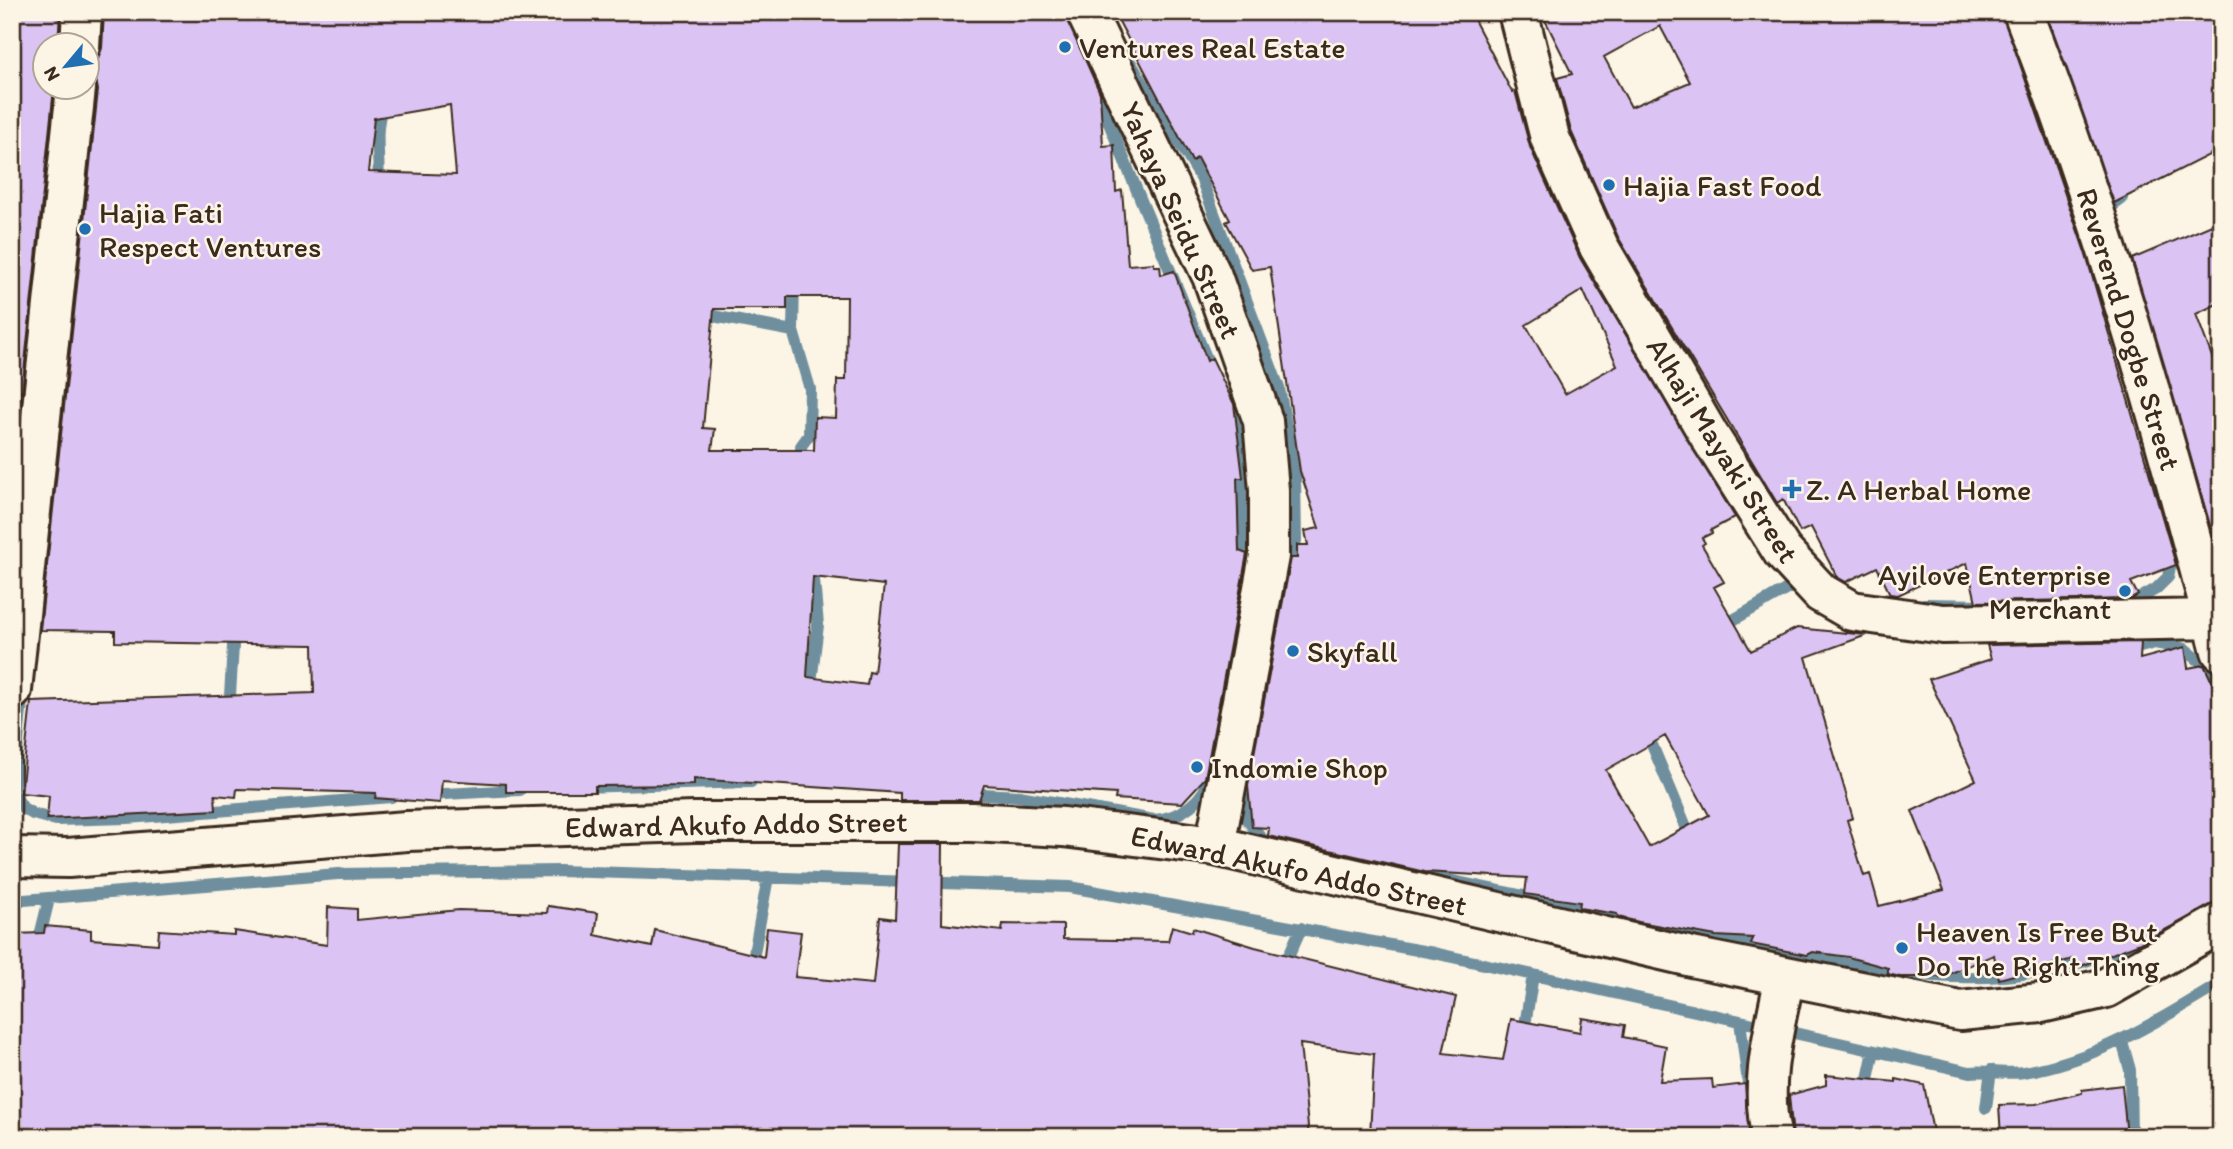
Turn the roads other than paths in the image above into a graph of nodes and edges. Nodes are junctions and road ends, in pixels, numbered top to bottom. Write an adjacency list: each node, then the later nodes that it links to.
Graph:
1 (82, 12): 5 (street)
2 (1086, 12): 9 (street, Yahaya Seidu Street)
3 (1518, 12): 7 (street, Alhaji Mayaki Street)
4 (2023, 12): 7 (street, Reverend Dogbe Street)
5 (81, 32)
6 (75, 102): 8 (street)
7 (2217, 635)
8 (12, 690)
9 (1214, 846): 10 (street, Edward Akufo Addo Street); 12 (street, Edward Akufo Addo Street)
10 (12, 857)
11 (2221, 923): 12 (street, Edward Akufo Addo Street)
12 (1781, 994): 13 (street)
13 (1772, 1137)

